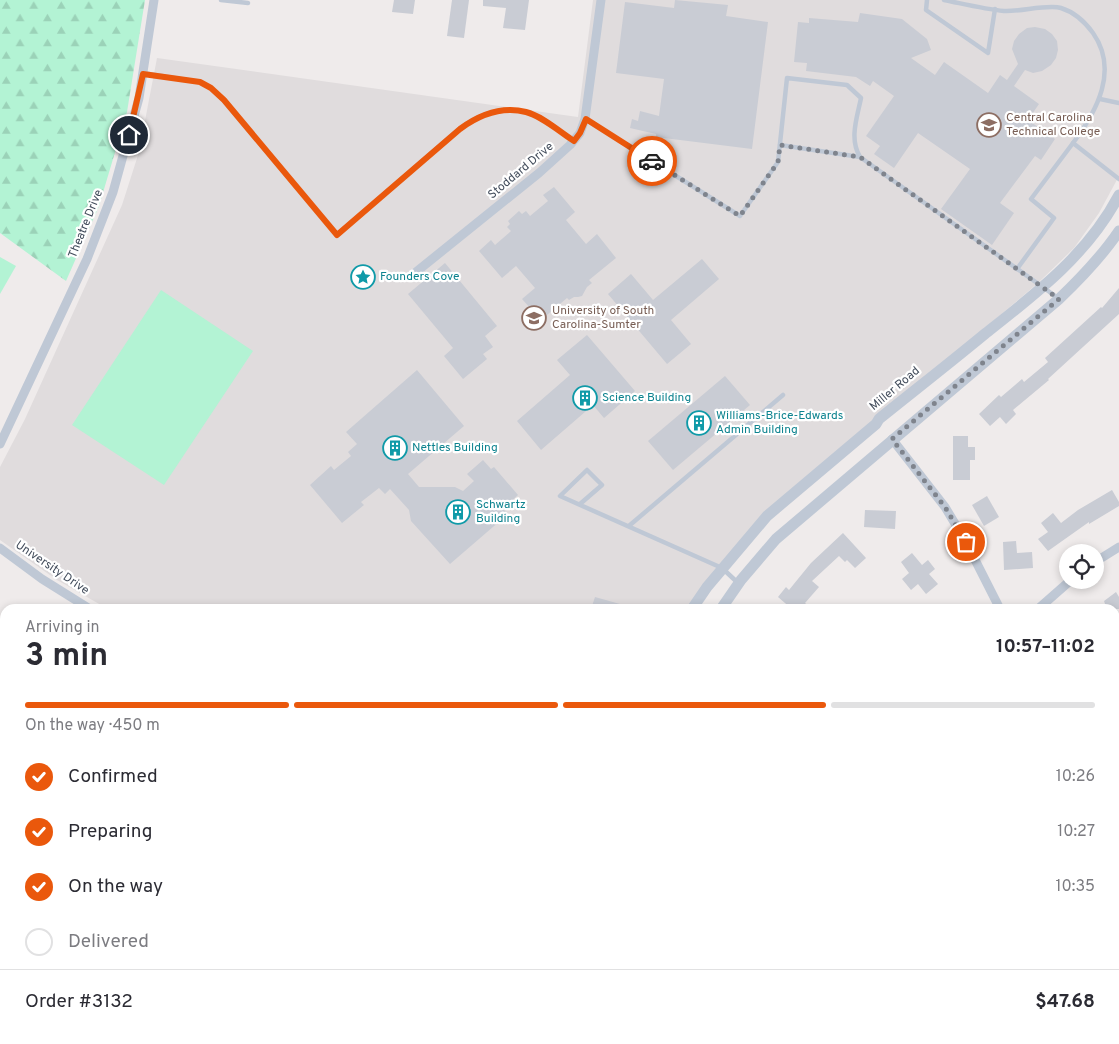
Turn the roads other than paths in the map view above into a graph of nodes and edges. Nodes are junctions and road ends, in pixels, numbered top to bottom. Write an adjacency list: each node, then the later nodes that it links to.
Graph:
1 (154, 0): 8 (street, Theatre Drive)
2 (221, 0): 6 (lane)
3 (601, 0): 11 (street, Stoddard Drive)
4 (927, 0): 7 (lane)
5 (944, 0): 7 (lane)
6 (248, 3)
7 (995, 9): 9 (lane)
8 (143, 74): 12 (lane); 25 (street, Theatre Drive)
9 (1100, 99): 10 (lane); 13 (lane)
10 (1119, 103)
11 (586, 119): 12 (street, Stoddard Drive); 14 (lane)
12 (574, 141): 20 (street, Stoddard Drive)
13 (1073, 143): 16 (lane); 19 (lane)
14 (780, 145): 15 (lane); 15 (lane)
15 (860, 157): 19 (lane)
16 (1119, 179)
17 (1119, 195): 21 (street, Miller Road)
18 (1119, 231): 22 (street)
19 (1017, 268): 21 (lane)
20 (416, 272)
21 (1044, 288): 22 (lane); 31 (street, Miller Road)
22 (1059, 299): 24 (street)
23 (783, 394): 27 (lane)
24 (892, 439): 32 (street); 37 (street)
25 (0, 444)
26 (580, 504): 26 (lane); 27 (lane)
27 (630, 526): 31 (lane)
28 (1119, 547): 30 (street)
29 (0, 548): 34 (street, University Drive)
30 (1104, 556)
31 (722, 568): 32 (lane); 35 (street, Miller Road)
32 (738, 583): 36 (street)
33 (1061, 589): 38 (street)
34 (81, 604)
35 (695, 604)
36 (724, 604)
37 (997, 604)
38 (1044, 604)

